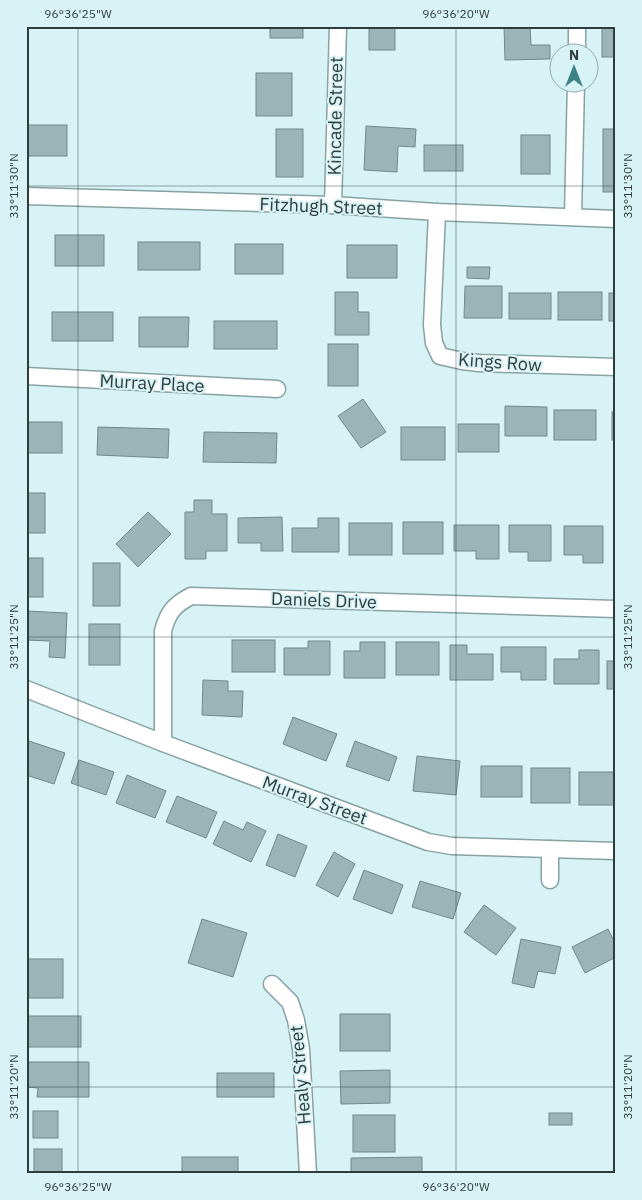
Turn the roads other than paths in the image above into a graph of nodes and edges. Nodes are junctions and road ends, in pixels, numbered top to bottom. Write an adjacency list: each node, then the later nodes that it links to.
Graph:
1 (338, 26): 6 (street, Kincade Street)
2 (577, 26): 3 (street)
3 (577, 42)
4 (576, 92): 8 (street)
5 (26, 196): 6 (street, Fitzhugh Street)
6 (333, 205): 7 (street, Fitzhugh Street)
7 (437, 212): 8 (street, Fitzhugh Street); 10 (street, Kings Row)
8 (574, 217): 9 (street, Fitzhugh Street)
9 (616, 219)
10 (616, 367)
11 (26, 376): 12 (street, Murray Place)
12 (277, 389)
13 (616, 609): 15 (street, Daniels Drive)
14 (26, 689): 15 (street, Murray Street)
15 (163, 743): 16 (street, Murray Street)
16 (550, 849): 17 (street, Murray Street); 18 (street)
17 (616, 851)
18 (550, 880)
19 (272, 984): 20 (street, Healy Street)
20 (308, 1174)

